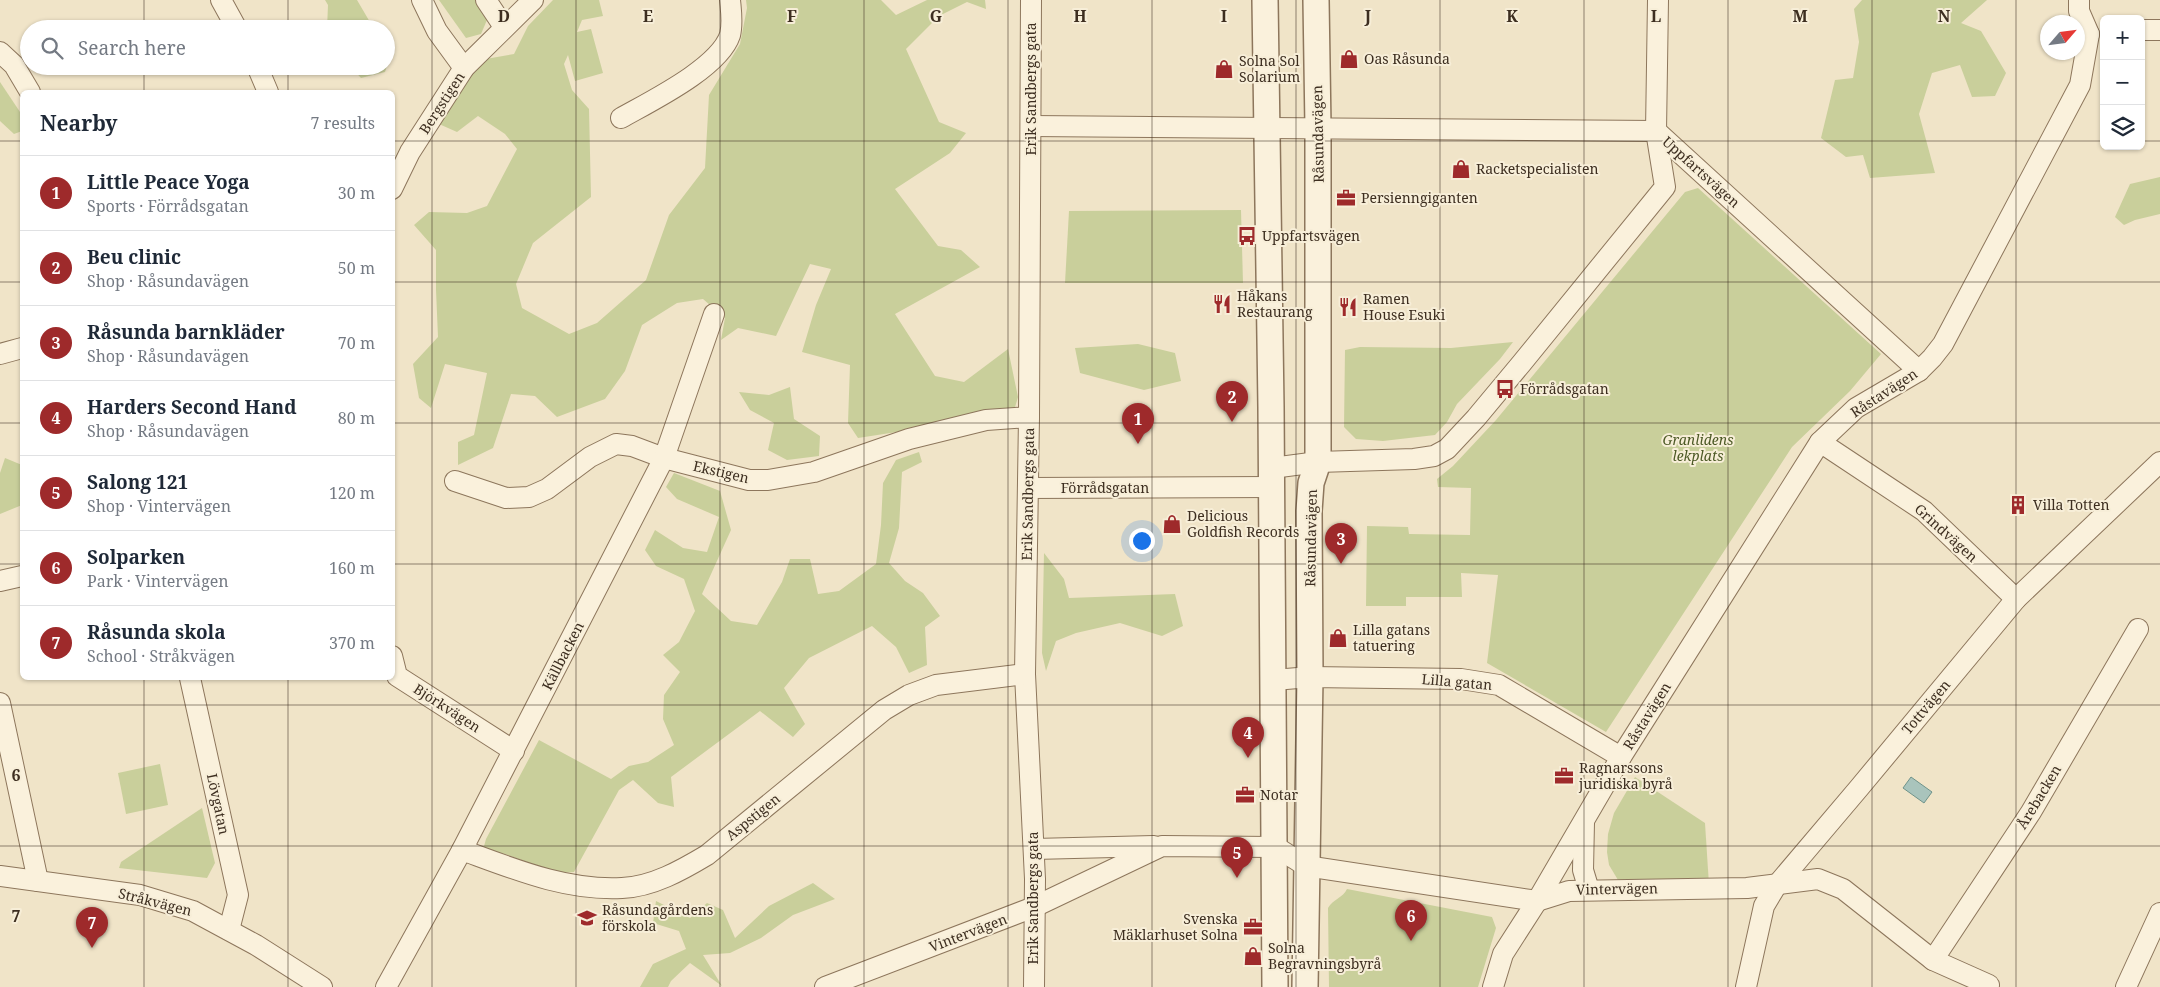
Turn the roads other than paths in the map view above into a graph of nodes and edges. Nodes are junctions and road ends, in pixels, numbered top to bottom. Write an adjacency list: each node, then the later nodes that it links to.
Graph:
1 (221, 0): 11 (street)
2 (422, 0): 17 (street)
3 (486, 0): 12 (street)
4 (533, 0): 12 (street, Bergstigen)
5 (730, 0): 21 (street)
6 (1031, 0): 22 (street, Erik Sandbergs gata)
7 (1265, 0): 23 (street)
8 (1316, 0): 24 (street, Råsundavägen)
9 (1658, 0): 25 (street, Förrådsgatan)
10 (2079, 0): 15 (street)
11 (232, 20)
12 (504, 27): 17 (street, Bergstigen)
13 (2145, 30): 14 (street)
14 (2160, 30)
15 (2096, 34): 30 (street, Råstavägen)
16 (0, 52): 19 (street)
17 (464, 68): 26 (street, Bergstigen)
18 (261, 75): 20 (street)
19 (29, 90)
20 (267, 90)
21 (621, 118)
22 (1031, 126): 23 (street, Uppfartsvägen); 31 (street, Erik Sandbergs gata)
23 (1266, 128): 24 (street, Uppfartsvägen); 36 (street)
24 (1318, 128): 25 (street, Uppfartsvägen); 34 (street, Råsundavägen)
25 (1656, 130): 30 (street, Uppfartsvägen); 34 (street, Förrådsgatan)
26 (395, 183)
27 (714, 314): 33 (street, Källbacken)
28 (20, 349): 29 (street)
29 (0, 354)
30 (1919, 371): 32 (street, Råstavägen)
31 (1029, 417): 33 (street, Ekstigen); 38 (street, Erik Sandbergs gata)
32 (1820, 442): 41 (street, Grindvägen); 50 (street, Råstavägen)
33 (664, 458): 37 (street, Ekstigen); 49 (street, Källbacken)
34 (1318, 462): 36 (street, Förrådsgatan); 45 (street, Råsundavägen)
35 (2160, 462): 41 (street, Tottvägen)
36 (1272, 477): 38 (street, Förrådsgatan); 47 (street)
37 (455, 481)
38 (1028, 488): 44 (street, Erik Sandbergs gata)
39 (20, 576): 40 (street)
40 (0, 581)
41 (2016, 599): 59 (street, Tottvägen)
42 (2138, 629): 65 (street, Årebacken)
43 (395, 668): 49 (street, Björkvägen)
44 (1025, 674): 53 (street, Erik Sandbergs gata); 54 (street, Aspstigen)
45 (1310, 677): 47 (street, Lilla gatan); 50 (street, Lilla gatan); 56 (street, Råsundavägen)
46 (190, 680): 64 (street, Lövgatan)
47 (1274, 680): 52 (street)
48 (0, 702): 58 (street)
49 (514, 751): 54 (street, Källbacken)
50 (1620, 757): 51 (street, Råstavägen)
51 (1584, 820): 60 (street, Råstavägen); 61 (street, Råstavägen)
52 (1276, 847): 55 (street, Vintervägen); 56 (street, Vintervägen); 71 (street)
53 (1034, 849): 55 (street, Vintervägen); 62 (street, Erik Sandbergs gata)
54 (462, 850): 68 (street, Källbacken)
55 (1119, 857): 62 (street, Vintervägen)
56 (1306, 866): 61 (street, Vintervägen); 72 (street, Råsundavägen)
57 (0, 876): 58 (street, Stråkvägen)
58 (38, 881): 64 (street, Stråkvägen)
59 (1776, 886): 60 (street, Vintervägen); 65 (street, Vintervägen); 74 (street, Tottvägen)
60 (1589, 890): 61 (street, Vintervägen)
61 (1537, 902): 73 (street, Råstavägen)
62 (1034, 907): 69 (street, Vintervägen); 70 (street, Erik Sandbergs gata)
63 (2160, 913): 75 (street)
64 (229, 930): 67 (street, Stråkvägen)
65 (1933, 960): 66 (street, Vintervägen)
66 (1989, 985)
67 (322, 987)
68 (386, 987)
69 (825, 987)
70 (1034, 987)
71 (1276, 987)
72 (1305, 987)
73 (1493, 987)
74 (1746, 987)
75 (2126, 987)

